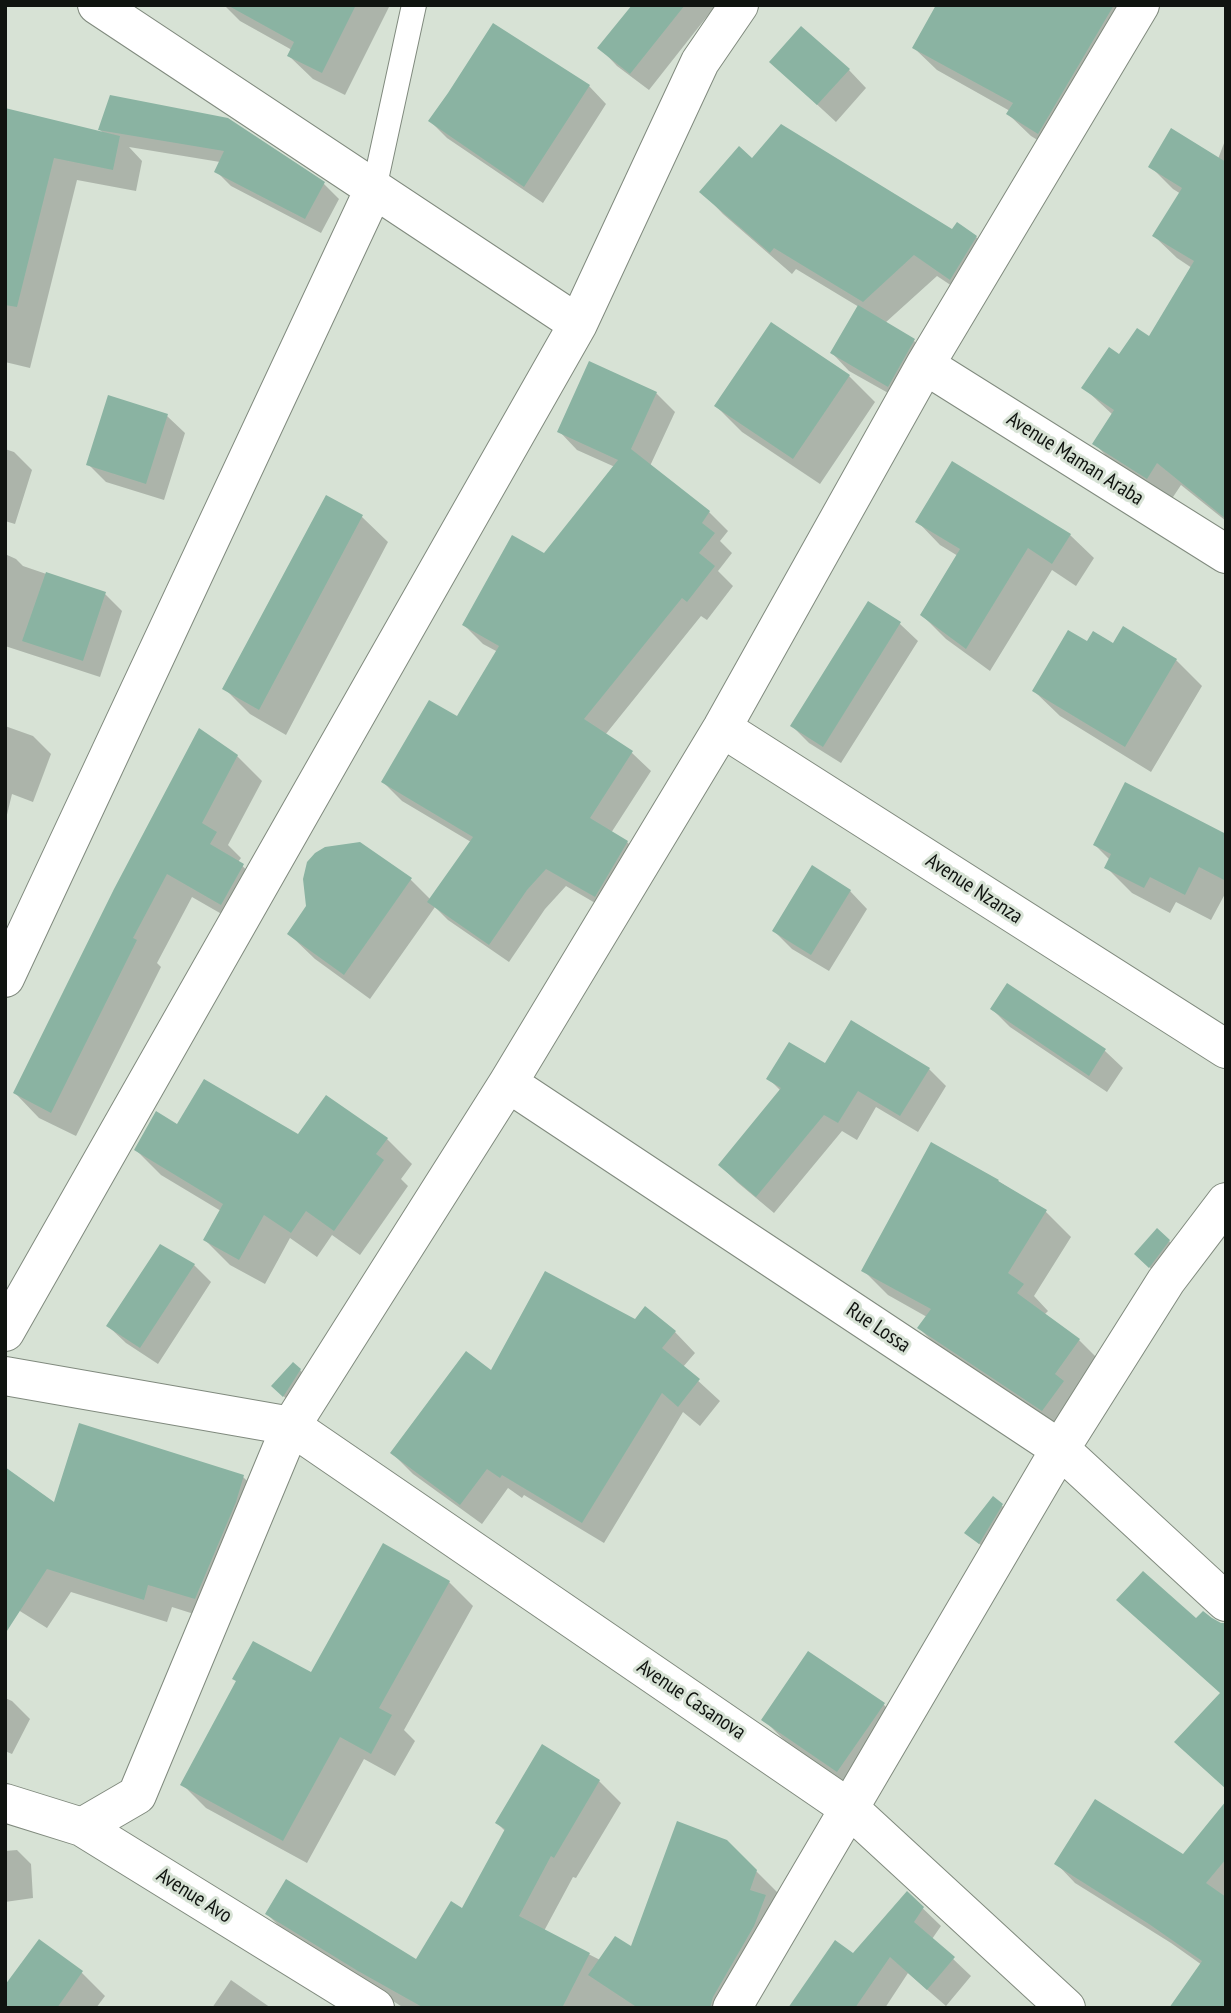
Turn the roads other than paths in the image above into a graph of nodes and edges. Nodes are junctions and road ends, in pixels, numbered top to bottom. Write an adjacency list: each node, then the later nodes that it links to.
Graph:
1 (97, 5): 5 (street)
2 (414, 5): 5 (lane)
3 (739, 5): 6 (street)
4 (1140, 5): 7 (street)
5 (374, 189): 6 (street); 10 (street)
6 (578, 324): 14 (street)
7 (925, 365): 8 (street, Avenue Maman Araba); 9 (street)
8 (1226, 554)
9 (722, 728): 11 (street, Avenue Nzanza); 12 (street)
10 (5, 978)
11 (1226, 1049)
12 (508, 1083): 16 (street); 17 (street, Rue Lossa)
13 (1226, 1202): 17 (street)
14 (5, 1332)
15 (5, 1376): 16 (street)
16 (291, 1426): 20 (street, Avenue Casanova); 21 (street)
17 (1060, 1449): 18 (street, Rue Lossa); 20 (street)
18 (1226, 1602)
19 (5, 1803): 21 (street, Avenue Avo)
20 (850, 1809): 23 (street); 24 (street, Avenue Casanova)
21 (82, 1827): 22 (street, Avenue Avo)
22 (375, 2008)
23 (732, 2008)
24 (1066, 2008)

